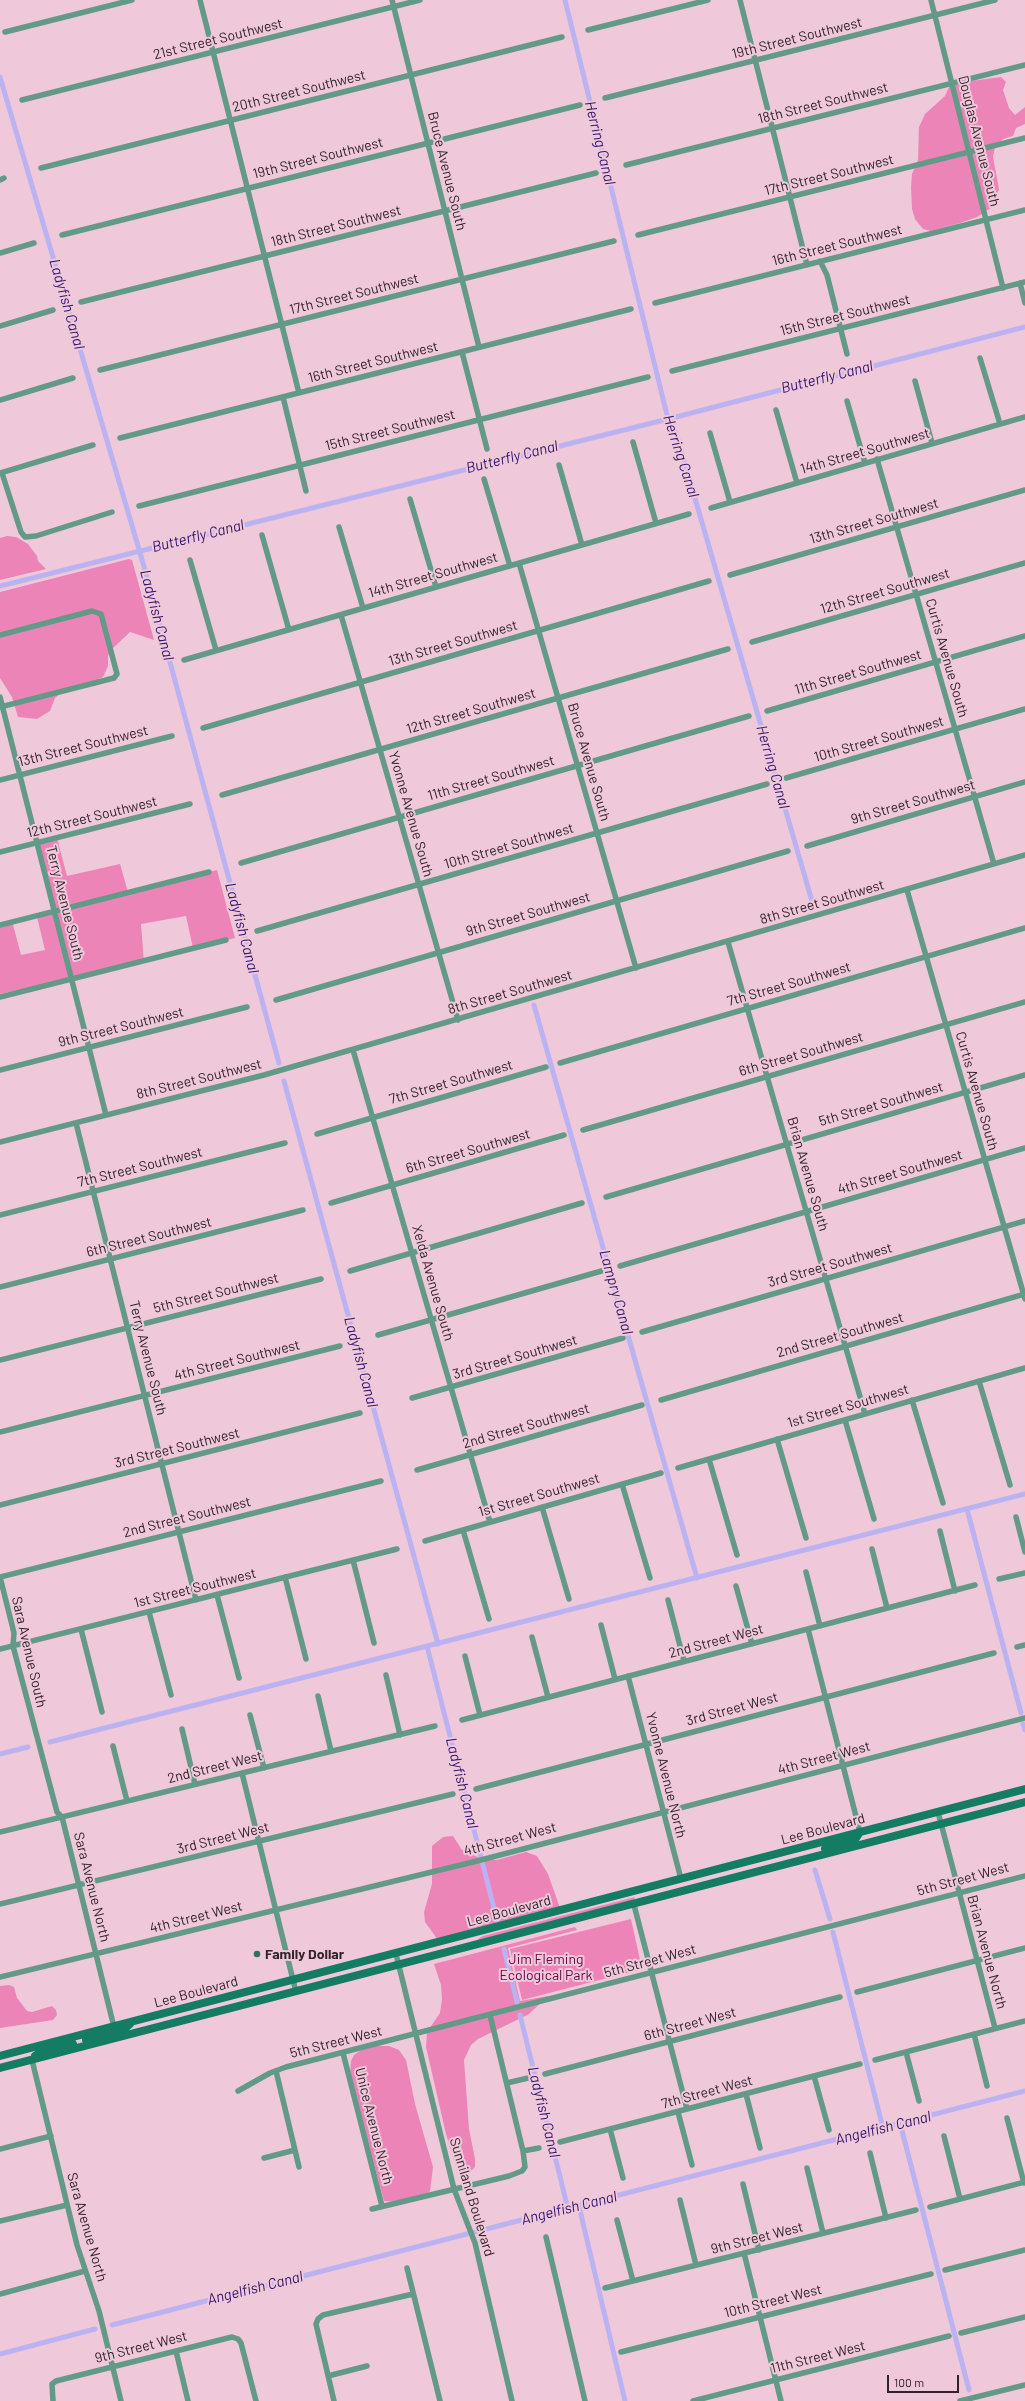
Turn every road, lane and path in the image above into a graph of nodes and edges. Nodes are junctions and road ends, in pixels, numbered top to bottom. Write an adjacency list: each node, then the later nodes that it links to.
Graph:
1 (132, 0): 12 (street)
2 (200, 0): 14 (street)
3 (392, 0): 9 (street, Bruce Avenue South)
4 (420, 0): 9 (street, 21st Street Southwest)
5 (708, 0): 11 (street)
6 (740, 0): 15 (street)
7 (931, 0): 10 (street, Douglas Avenue South)
8 (995, 0): 10 (street, 19th Street Southwest)
9 (393, 7): 14 (street, 21st Street Southwest); 17 (street, Bruce Avenue South)
10 (935, 15): 15 (street, 19th Street Southwest); 18 (street, Douglas Avenue South)
11 (588, 30)
12 (5, 32)
13 (562, 37): 17 (street, 20th Street Southwest)
14 (214, 52): 20 (street, 21st Street Southwest); 22 (street)
15 (755, 60): 19 (street, 19th Street Southwest); 23 (street)
16 (1025, 65): 18 (street, 18th Street Southwest)
17 (411, 75): 22 (street, 20th Street Southwest); 25 (street, Bruce Avenue South)
18 (952, 83): 23 (street, 18th Street Southwest); 26 (street, Douglas Avenue South)
19 (605, 98)
20 (22, 100)
21 (580, 105): 25 (street, 19th Street Southwest)
22 (231, 120): 28 (street, 20th Street Southwest); 30 (street)
23 (772, 128): 27 (street, 18th Street Southwest); 31 (street)
24 (1025, 138): 26 (street, 17th Street Southwest)
25 (428, 143): 30 (street, 19th Street Southwest); 33 (street, Bruce Avenue South)
26 (969, 152): 31 (street, 17th Street Southwest); 34 (street, Douglas Avenue South)
27 (626, 166)
28 (41, 168)
29 (596, 173): 33 (street, 18th Street Southwest)
30 (248, 188): 35 (street, 19th Street Southwest); 40 (street)
31 (790, 197): 36 (street, 17th Street Southwest); 42 (street)
32 (1025, 210): 34 (street, 16th Street Southwest)
33 (445, 211): 40 (street, 18th Street Southwest); 43 (street, Bruce Avenue South)
34 (986, 220): 41 (street, 16th Street Southwest); 45 (street, Douglas Avenue South)
35 (62, 235)
36 (638, 235)
37 (614, 241): 43 (street, 17th Street Southwest)
38 (34, 243): 39 (street)
39 (0, 252)
40 (265, 256): 46 (street, 18th Street Southwest); 51 (street)
41 (820, 261): 42 (street, 16th Street Southwest); 53 (street)
42 (807, 264): 47 (street, 16th Street Southwest)
43 (462, 279): 51 (street, 17th Street Southwest); 54 (street, Bruce Avenue South)
44 (1023, 283): 45 (street, 15th Street Southwest); 48 (street)
45 (1004, 288): 53 (street, 15th Street Southwest)
46 (81, 302)
47 (654, 303)
48 (1025, 303)
49 (631, 309): 54 (street, 16th Street Southwest)
50 (52, 310): 52 (street)
51 (282, 324): 58 (street, 17th Street Southwest); 63 (street)
52 (0, 326)
53 (841, 329): 56 (street); 59 (street, 15th Street Southwest)
54 (479, 347): 55 (street, 16th Street Southwest)
55 (462, 352): 63 (street, 16th Street Southwest); 69 (street)
56 (847, 354)
57 (980, 358): 70 (street)
58 (100, 370)
59 (672, 372)
60 (648, 377): 69 (street, 15th Street Southwest)
61 (73, 378): 65 (street)
62 (915, 381): 74 (street)
63 (299, 392): 64 (street, 16th Street Southwest)
64 (282, 397): 72 (street, 16th Street Southwest); 79 (street)
65 (0, 400)
66 (847, 401): 78 (street)
67 (776, 410): 83 (street)
68 (1025, 416): 70 (street, 14th Street Southwest)
69 (479, 420): 76 (street); 79 (street, 15th Street Southwest)
70 (1000, 424): 74 (street, 14th Street Southwest)
71 (710, 432): 87 (street)
72 (120, 438)
73 (633, 442): 92 (street)
74 (932, 443): 77 (street, 14th Street Southwest)
75 (93, 445): 81 (street)
76 (487, 449)
77 (877, 460): 78 (street, 14th Street Southwest); 94 (street, Curtis Avenue South)
78 (865, 463): 83 (street, 14th Street Southwest)
79 (300, 465): 85 (street); 88 (street, 15th Street Southwest)
80 (559, 465): 96 (street)
81 (1, 473): 90 (street)
82 (484, 479): 100 (street)
83 (797, 483): 87 (street, 14th Street Southwest)
84 (1025, 490): 94 (street, 13th Street Southwest)
85 (306, 491)
86 (410, 499): 103 (street)
87 (730, 502): 89 (street, 14th Street Southwest)
88 (139, 506)
89 (711, 508)
90 (112, 512)
91 (689, 514): 92 (street, 14th Street Southwest)
92 (656, 523): 96 (street, 14th Street Southwest)
93 (339, 527): 105 (street)
94 (896, 527): 101 (street, 13th Street Southwest); 104 (street, Curtis Avenue South)
95 (262, 535): 107 (street)
96 (582, 545): 98 (street, 14th Street Southwest)
97 (190, 560): 113 (street)
98 (519, 563): 100 (street, 14th Street Southwest); 108 (street, Bruce Avenue South)
99 (1025, 563): 104 (street, 12th Street Southwest)
100 (510, 566): 103 (street, 14th Street Southwest)
101 (730, 575)
102 (709, 581): 108 (street, 13th Street Southwest)
103 (436, 587): 105 (street, 14th Street Southwest)
104 (916, 594): 111 (street, 12th Street Southwest); 115 (street, Curtis Avenue South)
105 (363, 608): 106 (street, 14th Street Southwest)
106 (341, 615): 107 (street, 14th Street Southwest); 116 (street, Yvonne Avenue South)
107 (290, 630): 113 (street, 14th Street Southwest)
108 (538, 630): 116 (street, 13th Street Southwest); 118 (street, Bruce Avenue South)
109 (0, 635): 119 (street)
110 (1025, 636): 115 (street, 11th Street Southwest)
111 (752, 642)
112 (728, 649): 118 (street, 12th Street Southwest)
113 (216, 650): 114 (street, 14th Street Southwest)
114 (184, 660)
115 (935, 662): 121 (street, 11th Street Southwest); 124 (street, Curtis Avenue South)
116 (360, 682): 123 (street, 13th Street Southwest); 126 (street, Yvonne Avenue South)
117 (0, 697): 119 (street, Terry Avenue South)
118 (558, 698): 126 (street, 12th Street Southwest); 127 (street, Bruce Avenue South)
119 (1, 707): 128 (street, Terry Avenue South)
120 (1025, 709): 124 (street, 10th Street Southwest)
121 (767, 711)
122 (749, 716): 127 (street, 11th Street Southwest)
123 (203, 728)
124 (955, 729): 129 (street, 10th Street Southwest); 134 (street, Curtis Avenue South)
125 (172, 736): 128 (street, 13th Street Southwest)
126 (380, 749): 133 (street, 12th Street Southwest); 136 (street, Yvonne Avenue South)
127 (578, 766): 136 (street, 11th Street Southwest); 137 (street, Bruce Avenue South)
128 (20, 775): 130 (street, 13th Street Southwest); 138 (street, Terry Avenue South)
129 (786, 778)
130 (0, 780)
131 (1025, 782): 134 (street, 9th Street Southwest)
132 (767, 784): 137 (street, 10th Street Southwest)
133 (222, 795)
134 (974, 797): 139 (street, 9th Street Southwest); 144 (street, Curtis Avenue South)
135 (190, 804): 138 (street, 12th Street Southwest)
136 (399, 817): 143 (street, 11th Street Southwest); 146 (street, Yvonne Avenue South)
137 (597, 833): 146 (street, 10th Street Southwest); 148 (street, Bruce Avenue South)
138 (37, 843): 141 (street, 12th Street Southwest); 149 (street, Terry Avenue South)
139 (808, 846)
140 (788, 851): 148 (street, 9th Street Southwest)
141 (0, 852)
142 (1025, 855): 144 (street, 8th Street Southwest)
143 (241, 863)
144 (994, 864): 147 (street, 8th Street Southwest)
145 (209, 872): 149 (street)
146 (419, 884): 152 (street, 10th Street Southwest); 155 (street, Yvonne Avenue South)
147 (907, 890): 154 (street, 8th Street Southwest); 156 (street, Curtis Avenue South)
148 (617, 901): 155 (street, 9th Street Southwest); 157 (street, Bruce Avenue South)
149 (54, 911): 150 (street); 158 (street, Terry Avenue South)
150 (0, 925)
151 (1025, 928): 156 (street, 7th Street Southwest)
152 (257, 931)
153 (226, 940): 158 (street)
154 (728, 942): 157 (street, 8th Street Southwest); 163 (street, Brian Avenue South)
155 (438, 952): 160 (street, 9th Street Southwest); 164 (street, Yvonne Avenue South)
156 (926, 957): 163 (street, 7th Street Southwest); 165 (street, Curtis Avenue South)
157 (636, 968): 164 (street, 8th Street Southwest)
158 (72, 979): 159 (street); 166 (street, Terry Avenue South)
159 (0, 997)
160 (276, 1000)
161 (1025, 1002): 165 (street, 6th Street Southwest)
162 (247, 1007): 166 (street, 9th Street Southwest)
163 (748, 1009): 168 (street, 7th Street Southwest); 172 (street, Brian Avenue South)
164 (458, 1020): 167 (street, 8th Street Southwest)
165 (945, 1025): 172 (street, 6th Street Southwest); 173 (street, Curtis Avenue South)
166 (89, 1048): 170 (street, 9th Street Southwest); 174 (street, Terry Avenue South)
167 (353, 1050): 174 (street, 8th Street Southwest); 175 (street, Xelda Avenue South)
168 (560, 1063)
169 (546, 1067): 175 (street, 7th Street Southwest)
170 (0, 1070)
171 (1025, 1075): 173 (street, 5th Street Southwest)
172 (767, 1076): 177 (street, 6th Street Southwest); 182 (street, Brian Avenue South)
173 (965, 1092): 182 (street, 5th Street Southwest); 184 (street, Curtis Avenue South)
174 (106, 1115): 176 (street, 8th Street Southwest)
175 (373, 1117): 178 (street, 7th Street Southwest); 185 (street, Xelda Avenue South)
176 (76, 1123): 180 (street, 8th Street Southwest); 186 (street, Terry Avenue South)
177 (583, 1130)
178 (317, 1134)
179 (564, 1135): 185 (street, 6th Street Southwest)
180 (0, 1142)
181 (285, 1143): 186 (street, 7th Street Southwest)
182 (786, 1144): 187 (street, 5th Street Southwest); 191 (street, Brian Avenue South)
183 (1025, 1148): 184 (street, 4th Street Southwest)
184 (984, 1160): 191 (street, 4th Street Southwest); 194 (street, Curtis Avenue South)
185 (393, 1185): 188 (street, 6th Street Southwest); 195 (street, Xelda Avenue South)
186 (94, 1191): 192 (street, 7th Street Southwest); 196 (street, Terry Avenue South)
187 (606, 1196)
188 (331, 1203)
189 (582, 1203): 195 (street)
190 (303, 1210): 196 (street, 6th Street Southwest)
191 (806, 1212): 197 (street, 4th Street Southwest); 201 (street, Brian Avenue South)
192 (0, 1215)
193 (1025, 1221): 194 (street, 3rd Street Southwest)
194 (1004, 1227): 201 (street, 3rd Street Southwest); 203 (street, Curtis Avenue South)
195 (412, 1252): 198 (street); 204 (street, Xelda Avenue South)
196 (111, 1259): 202 (street, 6th Street Southwest); 205 (street, Terry Avenue South)
197 (620, 1266)
198 (350, 1270)
199 (605, 1270): 204 (street)
200 (321, 1279): 205 (street, 5th Street Southwest)
201 (826, 1279): 206 (street, 3rd Street Southwest); 210 (street, Brian Avenue South)
202 (0, 1287)
203 (1025, 1296): 210 (street, 2nd Street Southwest)
204 (431, 1320): 207 (street); 214 (street, Xelda Avenue South)
205 (128, 1327): 211 (street, 5th Street Southwest); 215 (street, Terry Avenue South)
206 (642, 1332)
207 (378, 1335)
208 (623, 1338): 214 (street, 3rd Street Southwest)
209 (340, 1346): 215 (street, 4th Street Southwest)
210 (846, 1346): 217 (street, 2nd Street Southwest); 221 (street, Brian Avenue South)
211 (0, 1360)
212 (1025, 1368): 213 (street, 1st Street Southwest)
213 (979, 1381): 218 (street, 1st Street Southwest); 233 (street)
214 (451, 1387): 216 (street, 3rd Street Southwest); 225 (street, Xelda Avenue South)
215 (145, 1396): 223 (street, 4th Street Southwest); 227 (street, Terry Avenue South)
216 (412, 1398)
217 (661, 1400)
218 (912, 1400): 221 (street, 1st Street Southwest); 234 (street)
219 (642, 1405): 225 (street, 2nd Street Southwest)
220 (360, 1413): 227 (street, 3rd Street Southwest)
221 (865, 1414): 222 (street, 1st Street Southwest)
222 (845, 1420): 224 (street, 1st Street Southwest); 238 (street)
223 (0, 1432)
224 (777, 1439): 226 (street, 1st Street Southwest); 243 (street)
225 (471, 1455): 229 (street, 2nd Street Southwest); 239 (street, Xelda Avenue South)
226 (709, 1459): 228 (street, 1st Street Southwest); 248 (street)
227 (162, 1464): 235 (street, 3rd Street Southwest); 242 (street, Terry Avenue South)
228 (678, 1468)
229 (417, 1470)
230 (661, 1473): 232 (street, 1st Street Southwest)
231 (381, 1481): 242 (street, 2nd Street Southwest)
232 (622, 1484): 236 (street, 1st Street Southwest); 254 (street)
233 (1010, 1485)
234 (943, 1503)
235 (0, 1505)
236 (542, 1507): 239 (street, 1st Street Southwest); 260 (street)
237 (1016, 1517): 247 (street)
238 (874, 1519)
239 (490, 1522): 240 (street, 1st Street Southwest)
240 (463, 1530): 244 (street, 1st Street Southwest); 265 (street)
241 (940, 1531): 258 (street)
242 (180, 1532): 252 (street, 2nd Street Southwest); 261 (street, Terry Avenue South)
243 (806, 1538)
244 (425, 1542)
245 (397, 1549): 249 (street, 1st Street Southwest)
246 (872, 1549): 263 (street)
247 (1025, 1552)
248 (737, 1555)
249 (353, 1560): 253 (street, 1st Street Southwest); 271 (street)
250 (806, 1572): 267 (street)
251 (1025, 1573): 255 (street)
252 (0, 1577): 274 (street, Sara Avenue South)
253 (286, 1577): 259 (street, 1st Street Southwest); 279 (street)
254 (650, 1578)
255 (999, 1579)
256 (975, 1585): 258 (street, 2nd Street West)
257 (736, 1586): 272 (street)
258 (955, 1591): 263 (street, 2nd Street West)
259 (217, 1595): 261 (street, 1st Street Southwest); 283 (street)
260 (569, 1599)
261 (196, 1600): 264 (street, 1st Street Southwest)
262 (668, 1600): 280 (street)
263 (888, 1608): 267 (street, 2nd Street West)
264 (149, 1612): 268 (street, 1st Street Southwest); 285 (street)
265 (489, 1619)
266 (602, 1625): 284 (street)
267 (820, 1626): 269 (street, 2nd Street West)
268 (81, 1629): 274 (street, 1st Street Southwest); 289 (street)
269 (808, 1629): 272 (street, 2nd Street West); 288 (street)
270 (532, 1637): 287 (street)
271 (374, 1643)
272 (752, 1644): 280 (street, 2nd Street West)
273 (1025, 1645): 275 (street)
274 (13, 1646): 276 (street, 1st Street Southwest); 300 (street, Sara Avenue South)
275 (1017, 1647)
276 (0, 1649)
277 (994, 1653): 288 (street, 3rd Street West)
278 (465, 1656): 291 (street)
279 (306, 1660)
280 (684, 1661): 282 (street, 2nd Street West)
281 (386, 1676): 296 (street)
282 (628, 1676): 284 (street, 2nd Street West); 297 (street, Yvonne Avenue North)
283 (239, 1678)
284 (616, 1679): 287 (street, 2nd Street West)
285 (171, 1695)
286 (318, 1696): 299 (street)
287 (548, 1697): 291 (street, 2nd Street West)
288 (825, 1697): 297 (street, 3rd Street West); 301 (street)
289 (102, 1712)
290 (250, 1715): 302 (street)
291 (480, 1715): 293 (street, 2nd Street West)
292 (1025, 1718): 301 (street, 4th Street West)
293 (462, 1720)
294 (435, 1726): 296 (street, 2nd Street West)
295 (182, 1729): 304 (street)
296 (400, 1735): 299 (street, 2nd Street West)
297 (646, 1744): 305 (street, 3rd Street West); 310 (street, Yvonne Avenue North)
298 (113, 1746): 308 (street)
299 (331, 1751): 302 (street, 2nd Street West)
300 (43, 1755): 312 (street, Sara Avenue North)
301 (843, 1765): 310 (street, 4th Street West); 315 (street)
302 (264, 1768): 303 (street, 2nd Street West)
303 (242, 1773): 304 (street, 2nd Street West); 316 (street)
304 (195, 1784): 308 (street, 2nd Street West)
305 (476, 1789)
306 (1025, 1789): 311 (main road, Lee Boulevard)
307 (453, 1794): 316 (street, 3rd Street West)
308 (127, 1801): 312 (street, 2nd Street West)
309 (1025, 1802): 313 (main road, Lee Boulevard)
310 (663, 1812): 320 (street, Yvonne Avenue North); 325 (street, 4th Street West)
311 (938, 1812): 313 (street, Brian Avenue North); 315 (main road, Lee Boulevard)
312 (62, 1817): 314 (street, 2nd Street West); 321 (street, Sara Avenue North)
313 (941, 1824): 317 (main road, Lee Boulevard); 322 (street, Brian Avenue North)
314 (0, 1832)
315 (860, 1832): 317 (main road); 318 (main road, Lee Boulevard)
316 (259, 1841): 321 (street, 3rd Street West); 325 (street)
317 (787, 1865): 324 (main road, Lee Boulevard)
318 (711, 1871): 320 (main road, Lee Boulevard); 324 (main road)
319 (1025, 1876): 322 (street, 5th Street West)
320 (681, 1879): 328 (main road, Lee Boulevard)
321 (79, 1885): 323 (street, 3rd Street West); 327 (street, Sara Avenue North)
322 (959, 1893): 329 (street, Brian Avenue North); 331 (street, 5th Street West)
323 (0, 1904)
324 (634, 1905): 330 (main road, Lee Boulevard); 331 (street)
325 (276, 1910): 327 (street, 4th Street West); 333 (street)
326 (1025, 1948): 329 (street)
327 (96, 1953): 332 (street, 4th Street West); 340 (street, Sara Avenue North)
328 (396, 1954): 330 (street, Sunniland Boulevard); 333 (main road, Lee Boulevard)
329 (977, 1961): 335 (street); 341 (street, Brian Avenue North)
330 (399, 1966): 334 (main road, Lee Boulevard); 342 (street, Sunniland Boulevard)
331 (651, 1974): 337 (street, 5th Street West); 344 (street)
332 (0, 1977)
333 (293, 1981): 334 (street); 339 (main road, Lee Boulevard)
334 (296, 1992): 348 (main road, Lee Boulevard)
335 (857, 1992)
336 (840, 1997): 344 (street, 6th Street West)
337 (490, 2015): 342 (street, 5th Street West); 356 (street)
338 (1025, 2021): 341 (street)
339 (132, 2022): 340 (main road, Lee Boulevard); 348 (main road)
340 (114, 2027): 347 (main road, Lee Boulevard)
341 (995, 2028): 343 (street)
342 (416, 2034): 346 (street, 5th Street West); 382 (street, Sunniland Boulevard)
343 (974, 2034): 345 (street); 357 (street)
344 (669, 2041): 353 (street, 6th Street West); 361 (street)
345 (906, 2052): 349 (street); 360 (street)
346 (343, 2053): 352 (street, 5th Street West); 386 (street, Unice Avenue North)
347 (0, 2056)
348 (32, 2060): 351 (main road, Lee Boulevard); 366 (street, Sara Avenue North)
349 (874, 2060)
350 (860, 2064): 354 (street, 7th Street West)
351 (0, 2068)
352 (276, 2071): 358 (street, 5th Street West); 372 (street)
353 (545, 2074)
354 (814, 2076): 359 (street, 7th Street West); 365 (street)
355 (528, 2078): 356 (street)
356 (507, 2083): 373 (street)
357 (987, 2086)
358 (238, 2091)
359 (746, 2094): 361 (street, 7th Street West); 370 (street)
360 (919, 2101)
361 (687, 2109): 362 (street, 7th Street West)
362 (678, 2112): 364 (street, 7th Street West); 376 (street)
363 (1007, 2118): 380 (street)
364 (610, 2129): 368 (street, 7th Street West); 379 (street)
365 (828, 2130)
366 (51, 2136): 371 (street); 385 (street, Sara Avenue North)
367 (944, 2136): 383 (street)
368 (560, 2142)
369 (539, 2148): 373 (street)
370 (760, 2148)
371 (0, 2149)
372 (295, 2150): 375 (street); 377 (street)
373 (523, 2151): 382 (street)
374 (870, 2153): 390 (street)
375 (264, 2158)
376 (692, 2165)
377 (298, 2167)
378 (807, 2168): 393 (street)
379 (623, 2178)
380 (1024, 2183): 383 (street)
381 (743, 2184): 395 (street)
382 (454, 2189): 386 (street); 425 (street, Sunniland Boulevard)
383 (960, 2199): 387 (street)
384 (680, 2200): 398 (street)
385 (67, 2205): 392 (street); 401 (street, Sara Avenue North)
386 (382, 2206): 388 (street)
387 (930, 2207)
388 (372, 2209)
389 (916, 2210): 390 (street, 9th Street West)
390 (886, 2218): 393 (street, 9th Street West)
391 (617, 2220): 403 (street)
392 (0, 2221)
393 (823, 2233): 395 (street, 9th Street West)
394 (546, 2237): 426 (street)
395 (759, 2250): 397 (street, 9th Street West)
396 (1025, 2250): 400 (street)
397 (744, 2254): 398 (street, 9th Street West); 407 (street)
398 (696, 2265): 403 (street, 9th Street West)
399 (407, 2268): 406 (street)
400 (945, 2270)
401 (85, 2271): 405 (street); 414 (street, Sara Avenue North)
402 (931, 2274): 407 (street, 10th Street West)
403 (633, 2281): 404 (street, 9th Street West)
404 (605, 2288)
405 (0, 2294)
406 (413, 2294): 415 (street); 424 (street)
407 (760, 2317): 412 (street, 10th Street West); 416 (street)
408 (1025, 2317): 409 (street)
409 (961, 2333)
410 (949, 2336): 416 (street, 11th Street West)
411 (176, 2351): 414 (street, 9th Street West); 421 (street); 422 (street, 9th Street West)
412 (621, 2352)
413 (367, 2366): 415 (street)
414 (112, 2367): 419 (street, 9th Street West); 420 (street, Sara Avenue North)
415 (328, 2376): 423 (street)
416 (776, 2380): 427 (street, 11th Street West); 428 (street)
417 (1025, 2385): 418 (street)
418 (972, 2400): 429 (street)
419 (53, 2401)
420 (121, 2401)
421 (188, 2401)
422 (256, 2401)
423 (334, 2401)
424 (440, 2401)
425 (512, 2401)
426 (585, 2401)
427 (693, 2401)
428 (781, 2401)
429 (960, 2401)

